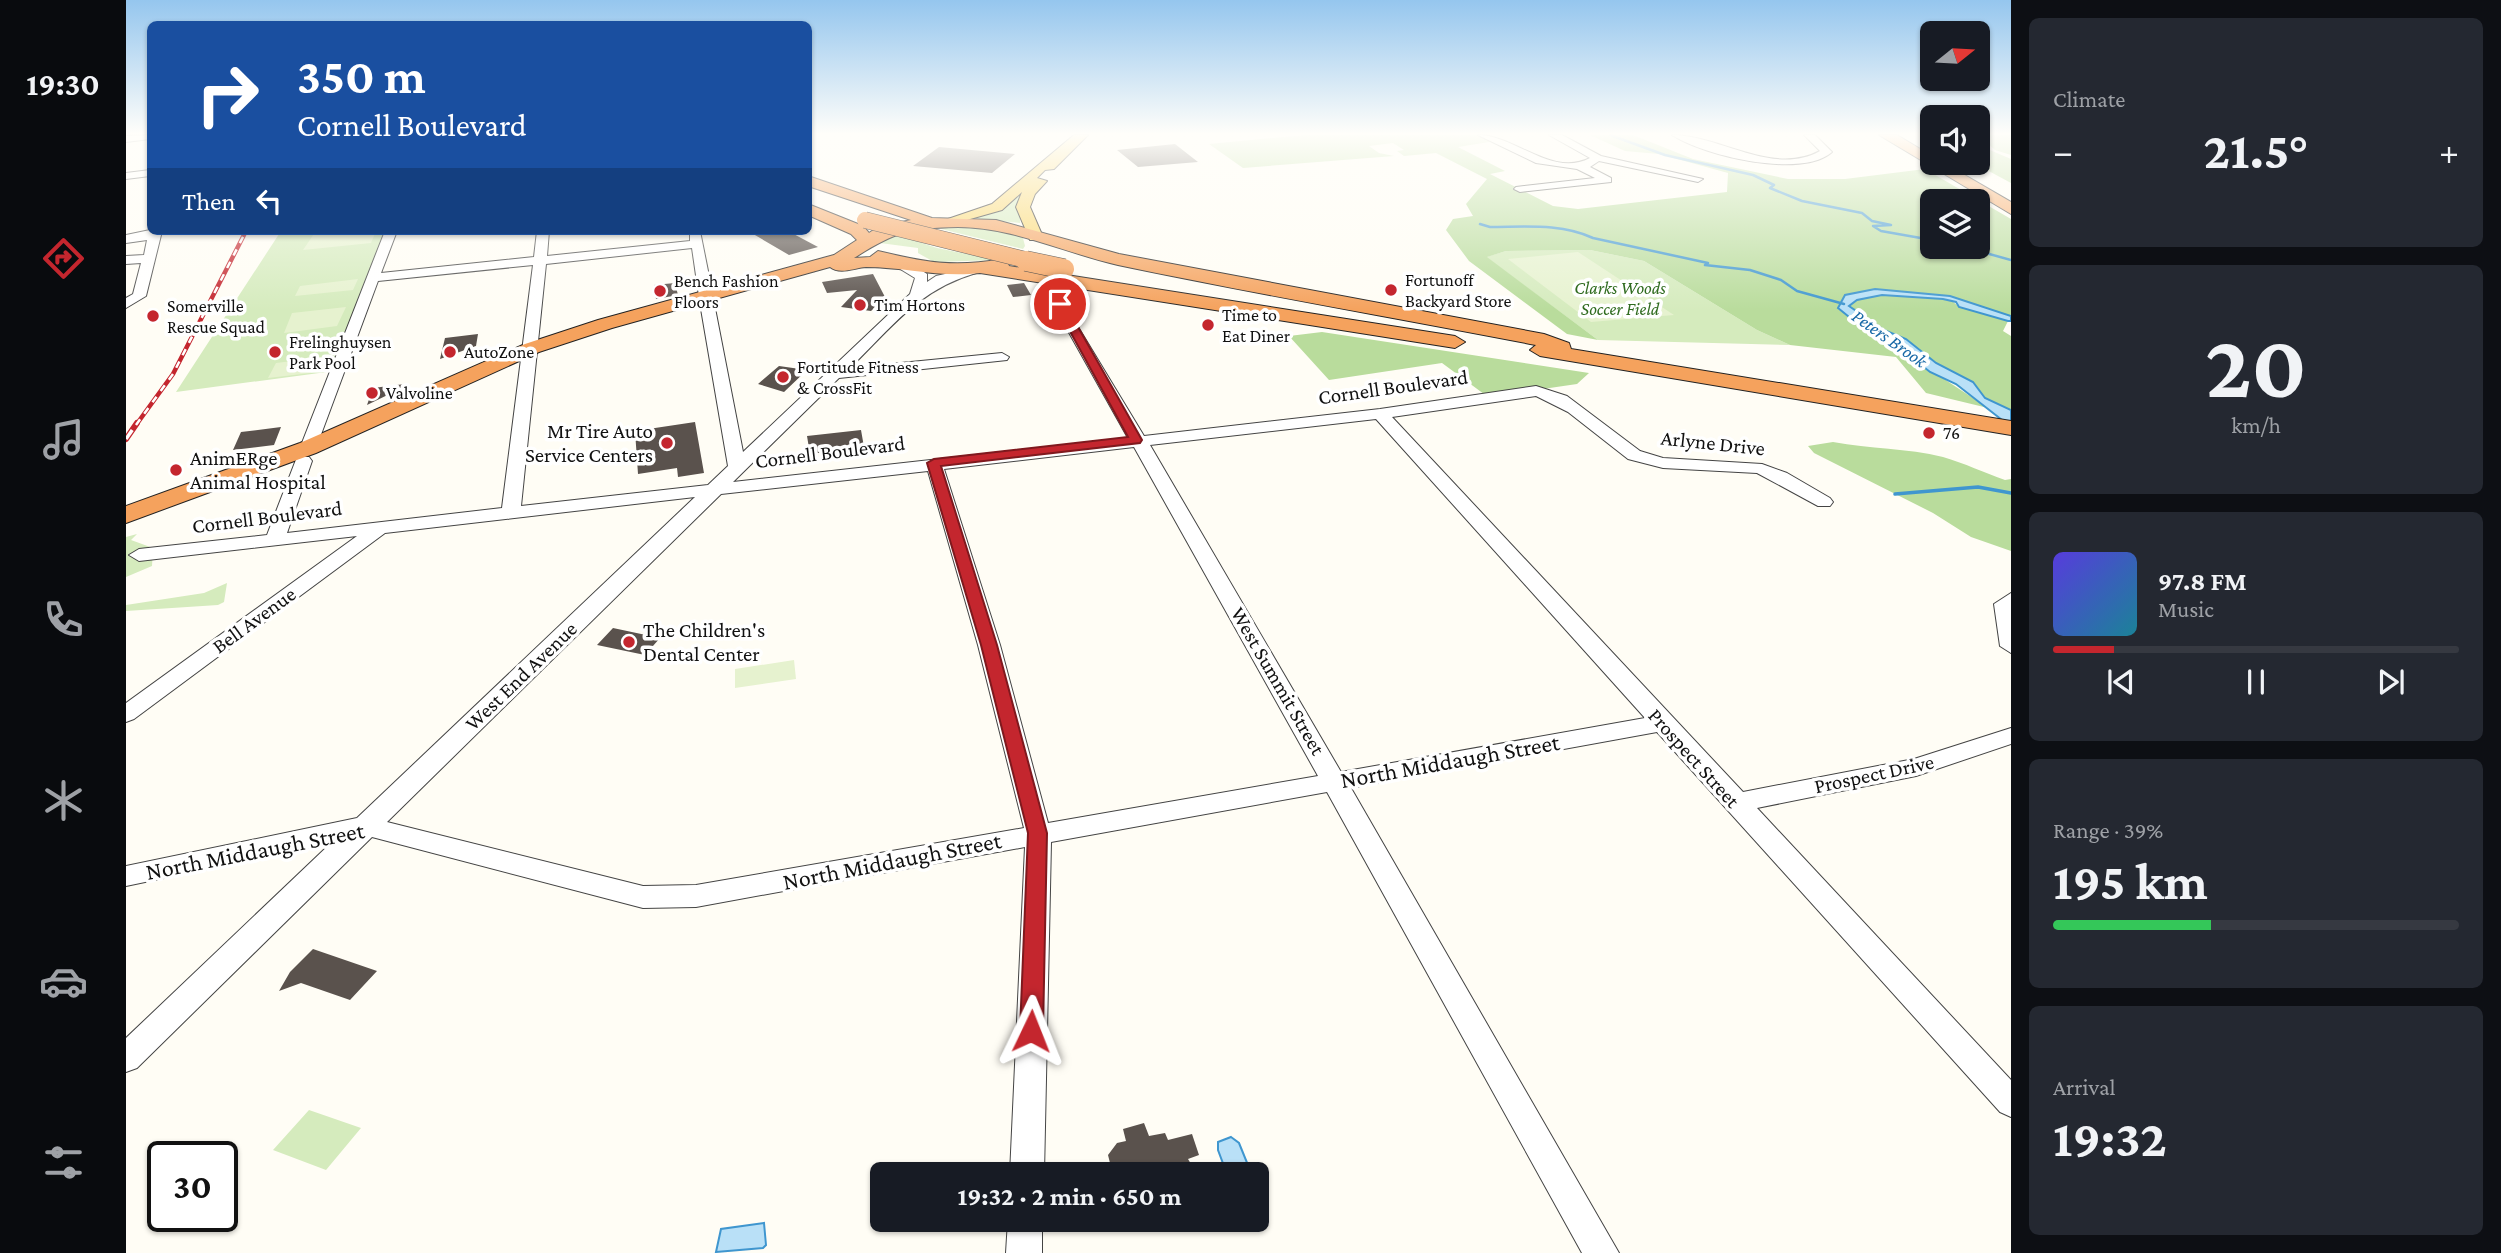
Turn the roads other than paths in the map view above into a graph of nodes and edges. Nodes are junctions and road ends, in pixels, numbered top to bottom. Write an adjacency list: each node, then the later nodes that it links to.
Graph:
1 (814, 193): 9 (highway)
2 (844, 193): 10 (highway)
3 (1012, 193): 10 (main road)
4 (1029, 193): 11 (main road)
5 (1985, 193): 7 (highway)
6 (812, 201): 9 (highway)
7 (2011, 209)
8 (812, 211): 18 (highway)
9 (870, 218): 23 (highway, bridge)
10 (945, 222): 11 (highway); 18 (highway)
11 (1031, 229): 24 (highway); 30 (highway)
12 (149, 235): 17 (street)
13 (155, 235): 19 (street)
14 (389, 235): 25 (street)
15 (543, 235): 21 (street)
16 (695, 237): 21 (street); 28 (street)
17 (126, 239)
18 (867, 243): 22 (highway); 28 (highway)
19 (150, 258): 20 (street); 29 (street)
20 (126, 260)
21 (540, 260): 25 (street); 31 (street)
22 (900, 263): 24 (highway); 26 (street); 28 (highway)
23 (1067, 266): 30 (highway); 34 (highway)
24 (976, 269): 26 (street, West End Avenue); 34 (highway)
25 (373, 278): 41 (street)
26 (916, 295): 33 (street, West End Avenue)
27 (1069, 297): 40 (street, West Summit Street)
28 (706, 299): 31 (highway); 43 (street)
29 (127, 303)
30 (1562, 347): 37 (highway)
31 (532, 353): 41 (highway); 46 (street)
32 (1002, 357): 33 (street)
33 (833, 374): 43 (street, West End Avenue)
34 (1727, 381): 37 (highway)
35 (1525, 391): 36 (street, Cornell Boulevard); 45 (street, Arlyne Drive)
36 (1380, 414): 40 (street, Cornell Boulevard); 55 (street, Prospect Street)
37 (1976, 419): 38 (highway); 39 (highway)
38 (2011, 421)
39 (2011, 428)
40 (1136, 440): 42 (street, Cornell Boulevard); 57 (street, West Summit Street)
41 (305, 455): 47 (highway); 48 (highway); 50 (street)
42 (934, 463): 44 (street, Cornell Boulevard); 60 (street)
43 (737, 468): 44 (street, West End Avenue)
44 (715, 489): 46 (street, Cornell Boulevard); 59 (street, West End Avenue)
45 (1824, 502)
46 (511, 512): 49 (street, Cornell Boulevard)
47 (126, 515)
48 (126, 526)
49 (382, 527): 50 (street, Cornell Boulevard); 54 (street, Bell Avenue)
50 (275, 539): 51 (street, Cornell Boulevard)
51 (139, 555)
52 (2011, 599): 53 (street)
53 (2011, 646)
54 (126, 713)
55 (1663, 723): 57 (street, North Middaugh Street); 58 (street, Prospect Street)
56 (2011, 736): 58 (street, Prospect Drive)
57 (1335, 782): 60 (street, North Middaugh Street); 67 (street, West Summit Street)
58 (1735, 803): 63 (street, Prospect Street)
59 (366, 826): 60 (street, North Middaugh Street); 61 (street, North Middaugh Street); 62 (street, West End Avenue)
60 (1038, 833): 64 (street)
61 (126, 876)
62 (126, 1058)
63 (2011, 1101)
64 (1027, 1162)
65 (1025, 1232): 66 (street)
66 (1024, 1253)
67 (1601, 1253)

